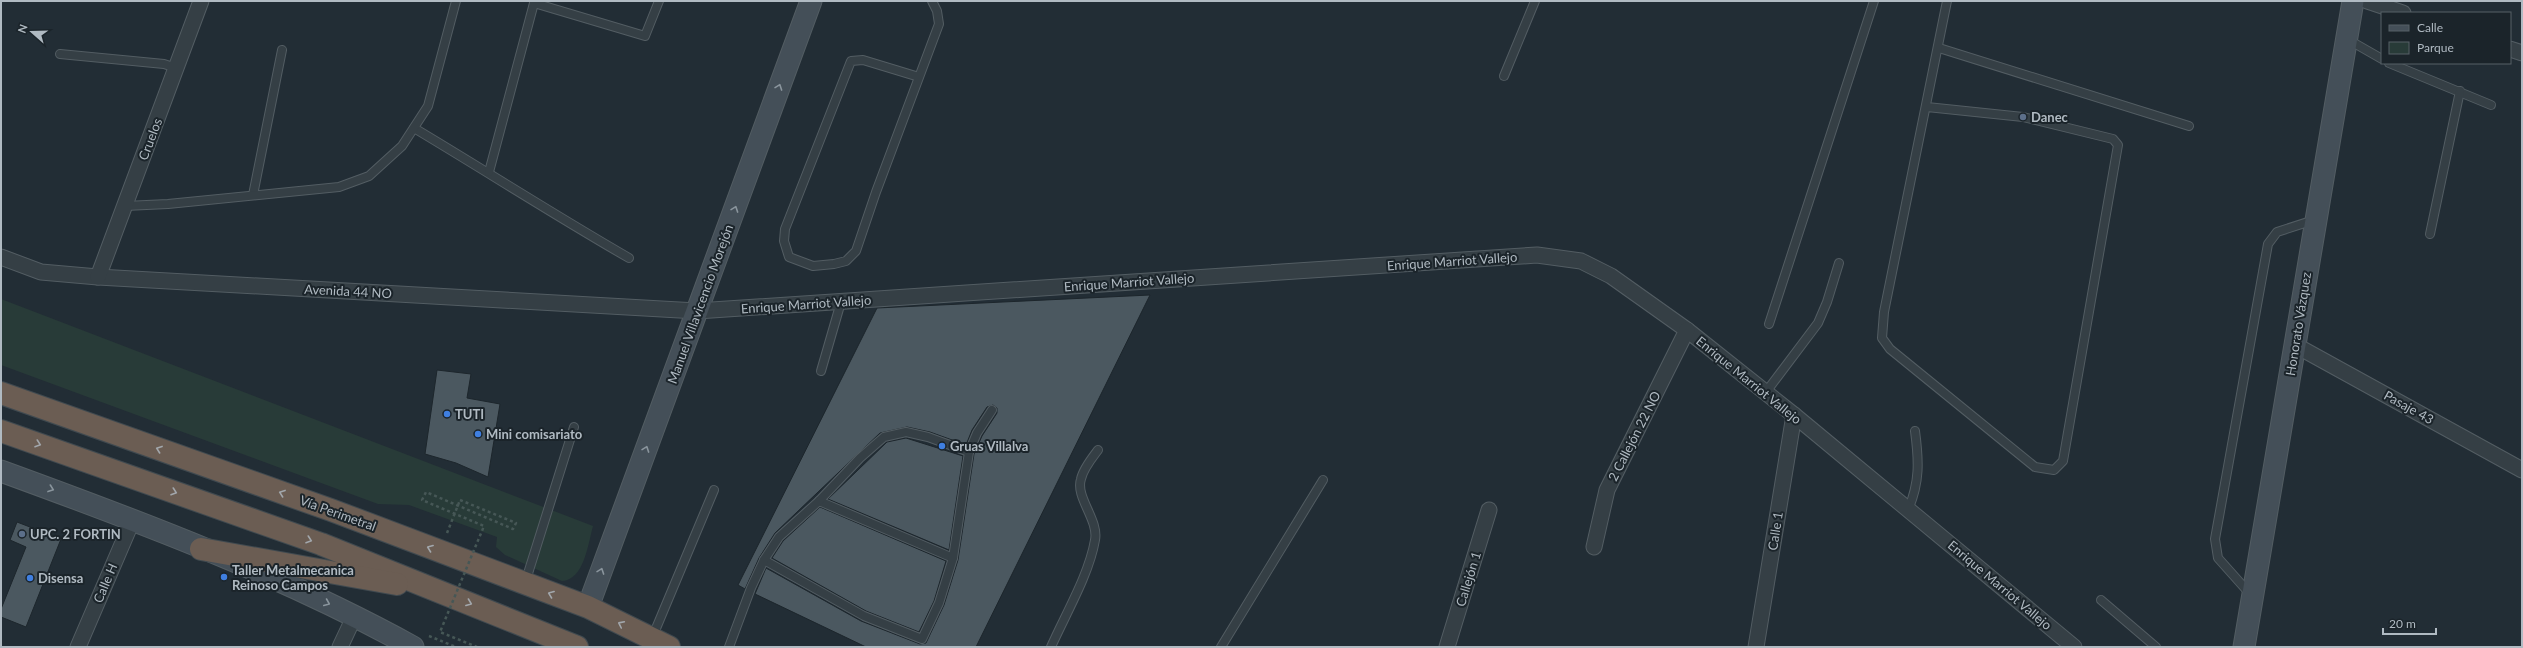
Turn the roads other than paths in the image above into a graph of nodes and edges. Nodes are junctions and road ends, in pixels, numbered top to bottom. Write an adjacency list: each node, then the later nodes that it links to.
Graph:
1 (201, 1): 21 (street, Cruelos)
2 (456, 1): 28 (lane)
3 (658, 1): 11 (lane)
4 (811, 1): 39 (street, Manuel Villavicencio Morejón, one-way to 4)
5 (932, 1): 23 (lane)
6 (1535, 1): 22 (lane)
7 (1874, 1): 40 (lane)
8 (1947, 1): 14 (lane)
9 (2353, 1): 13 (street, Honorato Vázquez)
10 (2367, 1): 12 (street)
11 (534, 2): 29 (lane)
12 (2400, 12)
13 (2346, 39): 19 (lane); 32 (street, Honorato Vázquez)
14 (1939, 48): 26 (lane); 27 (lane)
15 (2511, 49): 17 (street)
16 (282, 50): 30 (lane)
17 (2522, 53)
18 (60, 54): 21 (lane)
19 (2381, 58)
20 (2391, 64): 24 (lane)
21 (176, 68): 31 (street, Cruelos)
22 (1504, 76)
23 (919, 77): 23 (lane)
24 (2460, 92): 25 (lane); 33 (lane)
25 (2491, 104)
26 (1927, 107): 26 (lane)
27 (2189, 126)
28 (414, 128): 29 (lane); 30 (lane)
29 (489, 172): 35 (lane)
30 (253, 195): 31 (lane)
31 (124, 206): 37 (street, Cruelos)
32 (2314, 220): 42 (street, Honorato Vázquez); 67 (lane)
33 (2430, 234)
34 (1, 257): 37 (street, Avenida 44 NO)
35 (629, 258)
36 (1839, 263): 44 (lane)
37 (98, 277): 39 (street, Avenida 44 NO)
38 (841, 302): 39 (street, Enrique Marriot Vallejo); 41 (street, Enrique Marriot Vallejo); 43 (lane)
39 (697, 311): 69 (street, Manuel Villavicencio Morejón, one-way to 39)
40 (1769, 324)
41 (1687, 330): 44 (street, Enrique Marriot Vallejo); 61 (street, 2 Callejón 22 NO)
42 (2295, 345): 53 (street, Pasaje 43); 67 (street, Honorato Vázquez)
43 (821, 371)
44 (1766, 392): 47 (street, Enrique Marriot Vallejo)
45 (1, 393): 65 (highway, Vía Perimetral, one-way to 45)
46 (992, 410): 52 (lane)
47 (1794, 415): 59 (street, Enrique Marriot Vallejo); 82 (street, Calle 1)
48 (574, 427): 65 (lane)
49 (1, 431): 66 (highway, one-way to 66)
50 (1915, 431): 59 (lane)
51 (1098, 450): 79 (lane)
52 (969, 452): 57 (lane); 63 (lane)
53 (2522, 470)
54 (1, 471): 60 (street, one-way to 60)
55 (1323, 480): 80 (lane)
56 (714, 490): 73 (lane)
57 (818, 501): 63 (lane); 64 (lane)
58 (1489, 510): 81 (street, Callejón 1)
59 (1908, 510): 83 (street, Enrique Marriot Vallejo)
60 (133, 519): 62 (street); 74 (street, Calle H)
61 (1594, 548)
62 (201, 549): 66 (highway); 70 (street, one-way to 70)
63 (954, 558): 71 (lane)
64 (764, 560): 71 (lane); 77 (lane)
65 (525, 584): 69 (highway, Vía Perimetral, one-way to 65)
66 (443, 593): 76 (highway, one-way to 76)
67 (2252, 597): 85 (street, Honorato Vázquez)
68 (2101, 600): 84 (lane)
69 (588, 607): 73 (highway, Vía Perimetral, one-way to 69)
70 (355, 615): 72 (street); 75 (street)
71 (922, 639): 78 (lane)
72 (420, 643)
73 (660, 643)
74 (78, 647)
75 (340, 647)
76 (577, 647)
77 (729, 647)
78 (917, 647)
79 (1051, 647)
80 (1221, 647)
81 (1447, 647)
82 (1756, 647)
83 (2074, 647)
84 (2156, 647)
85 (2244, 647)

